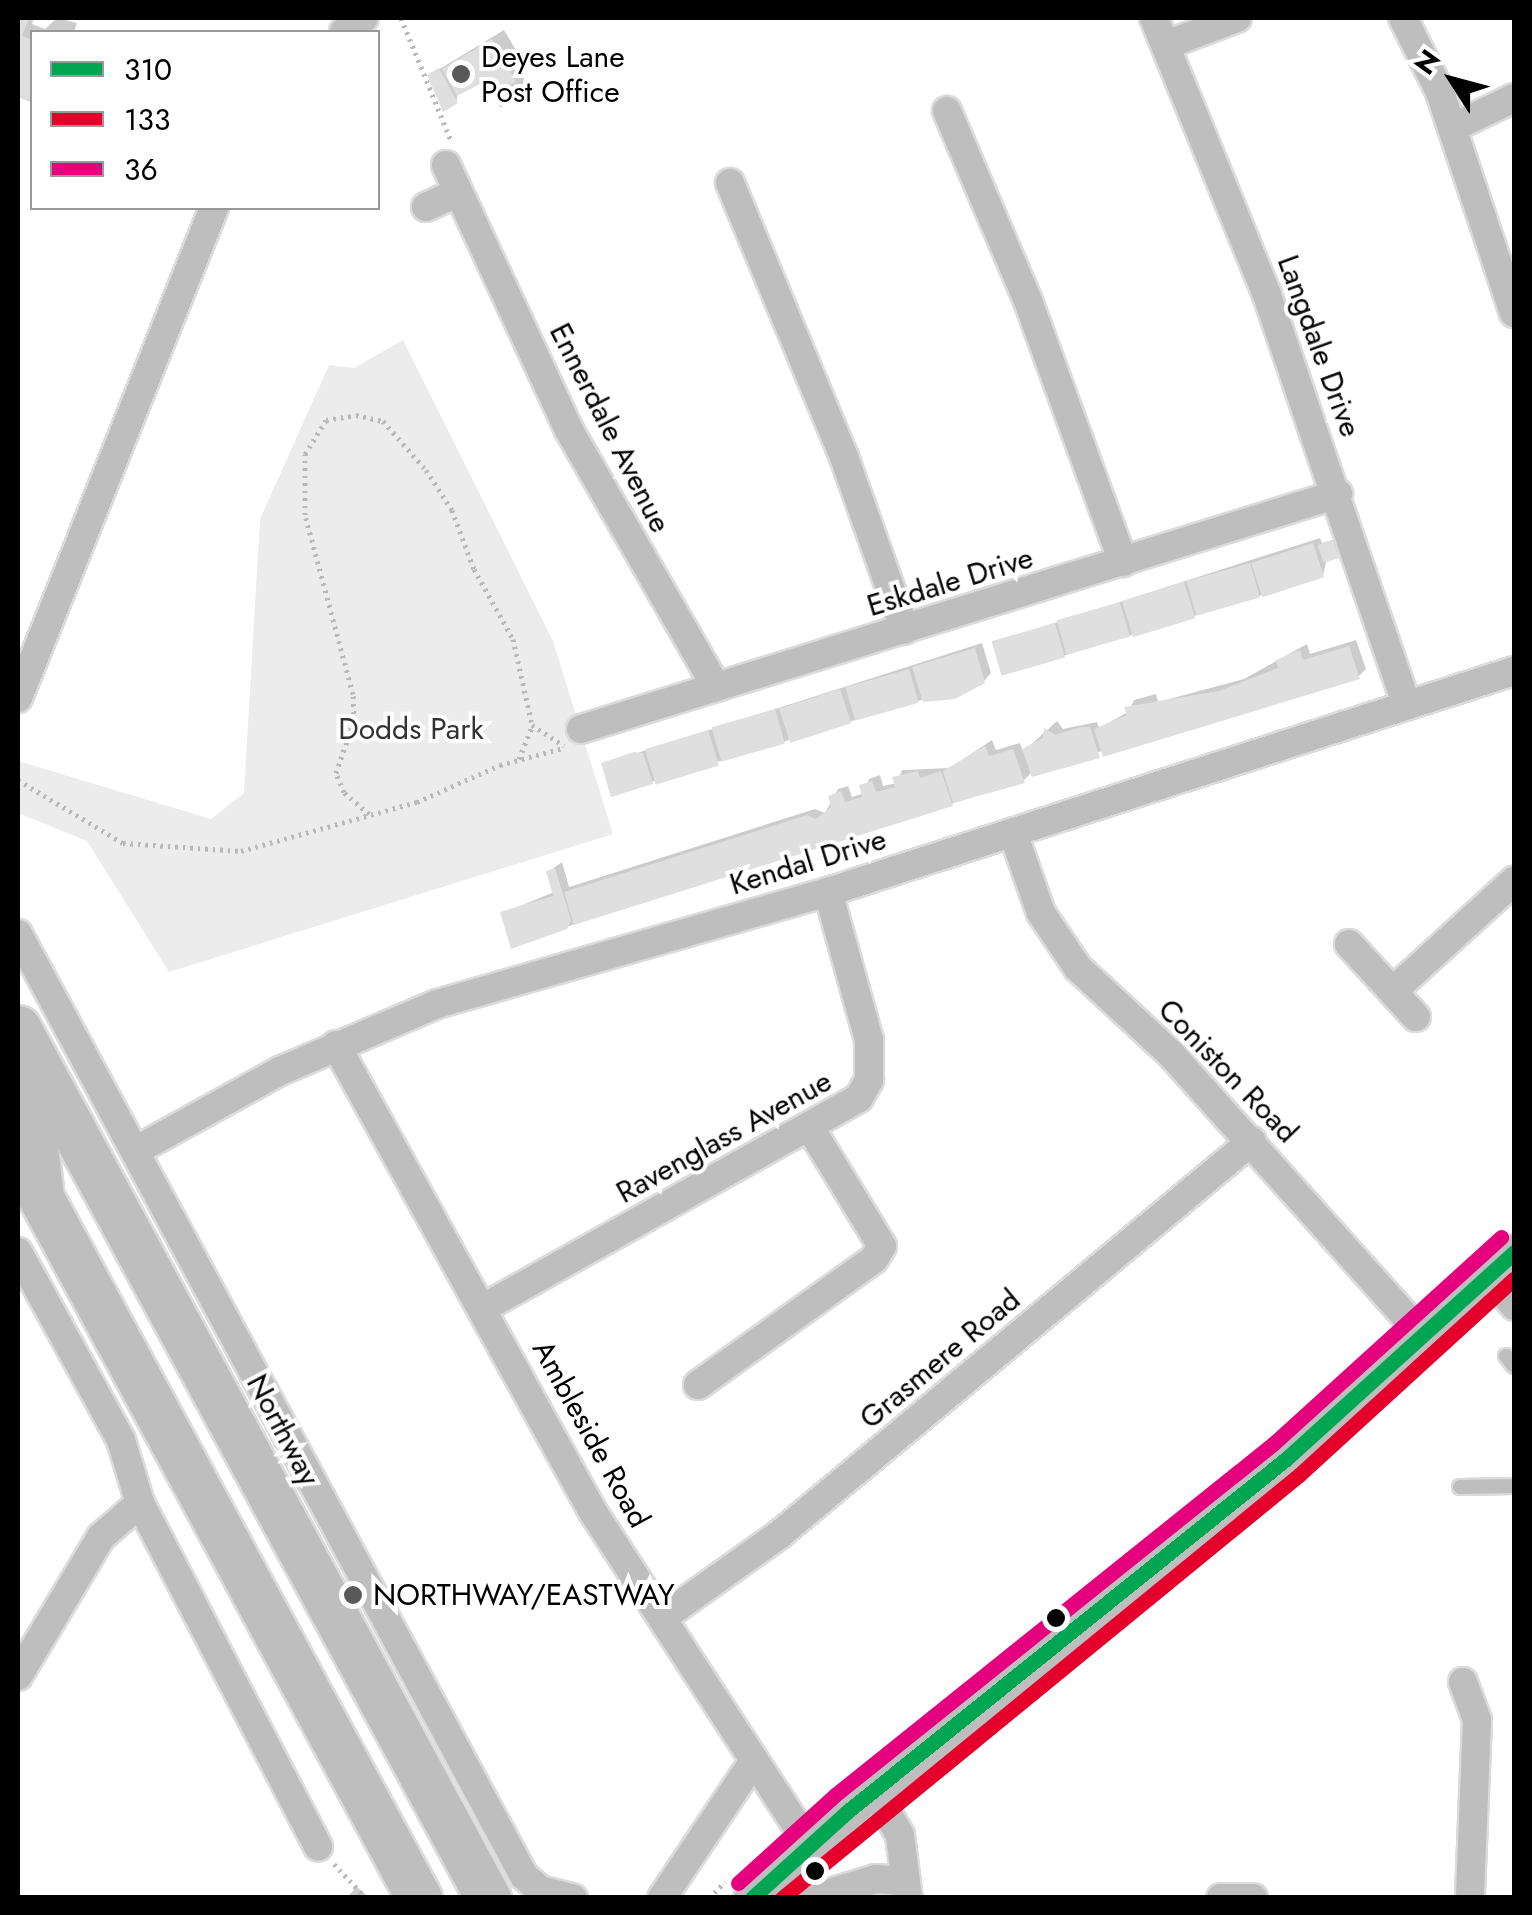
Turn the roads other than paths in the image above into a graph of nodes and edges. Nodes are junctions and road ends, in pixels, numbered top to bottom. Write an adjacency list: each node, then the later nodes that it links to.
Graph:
1 (1154, 18): 4 (street, Langdale Drive)
2 (1237, 18): 4 (street)
3 (1403, 18): 7 (street)
4 (1166, 45): 14 (street, Langdale Drive)
5 (1514, 98): 7 (street)
6 (947, 111): 15 (street)
7 (1452, 128): 13 (street)
8 (452, 161): 10 (street, Ennerdale Avenue)
9 (730, 183): 16 (street)
10 (458, 192): 11 (street); 18 (street, Ennerdale Avenue)
11 (426, 207)
12 (213, 210): 19 (street)
13 (1514, 313)
14 (1338, 494): 15 (street, Eskdale Drive); 20 (street, Langdale Drive)
15 (1123, 562): 16 (street, Eskdale Drive)
16 (905, 630): 18 (street, Eskdale Drive)
17 (1514, 671): 20 (street, Kendal Drive)
18 (716, 687): 21 (street, Eskdale Drive)
19 (18, 698)
20 (1406, 704): 22 (street, Kendal Drive)
21 (580, 729)
22 (1014, 833): 24 (street, Kendal Drive); 33 (street, Coniston Road)
23 (1514, 882): 27 (street)
24 (828, 892): 30 (street, Kendal Drive); 32 (street, Ravenglass Avenue)
25 (18, 934): 34 (street, Northway)
26 (1349, 944): 27 (street)
27 (1393, 992): 28 (street)
28 (1416, 1017)
29 (18, 1028): 55 (highway, Northway)
30 (336, 1045): 34 (street, Kendal Drive); 39 (street, Ambleside Road)
31 (18, 1088): 36 (highway)
32 (812, 1129): 39 (street, Ravenglass Avenue); 42 (street)
33 (1252, 1141): 41 (street, Coniston Road); 46 (street, Grasmere Road)
34 (135, 1151): 56 (street, Northway)
35 (18, 1154): 36 (highway)
36 (42, 1199): 54 (highway)
37 (18, 1252): 45 (street)
38 (1502, 1265): 40 (street); 41 (street)
39 (485, 1306): 46 (street, Ambleside Road)
40 (1514, 1306)
41 (1425, 1338): 50 (street)
42 (698, 1385)
43 (1514, 1486): 44 (lane)
44 (1460, 1487)
45 (140, 1502): 47 (street); 52 (street)
46 (662, 1618): 49 (street, Ambleside Road)
47 (18, 1676)
48 (1463, 1682): 62 (street)
49 (753, 1762): 51 (street, Ambleside Road); 57 (street)
50 (874, 1791): 51 (street); 53 (street)
51 (809, 1844): 58 (street)
52 (318, 1846)
53 (907, 1890): 59 (street)
54 (419, 1898)
55 (488, 1898)
56 (573, 1898)
57 (662, 1898)
58 (751, 1898)
59 (813, 1898)
60 (1221, 1898): 61 (street)
61 (1253, 1898)
62 (1470, 1898)

